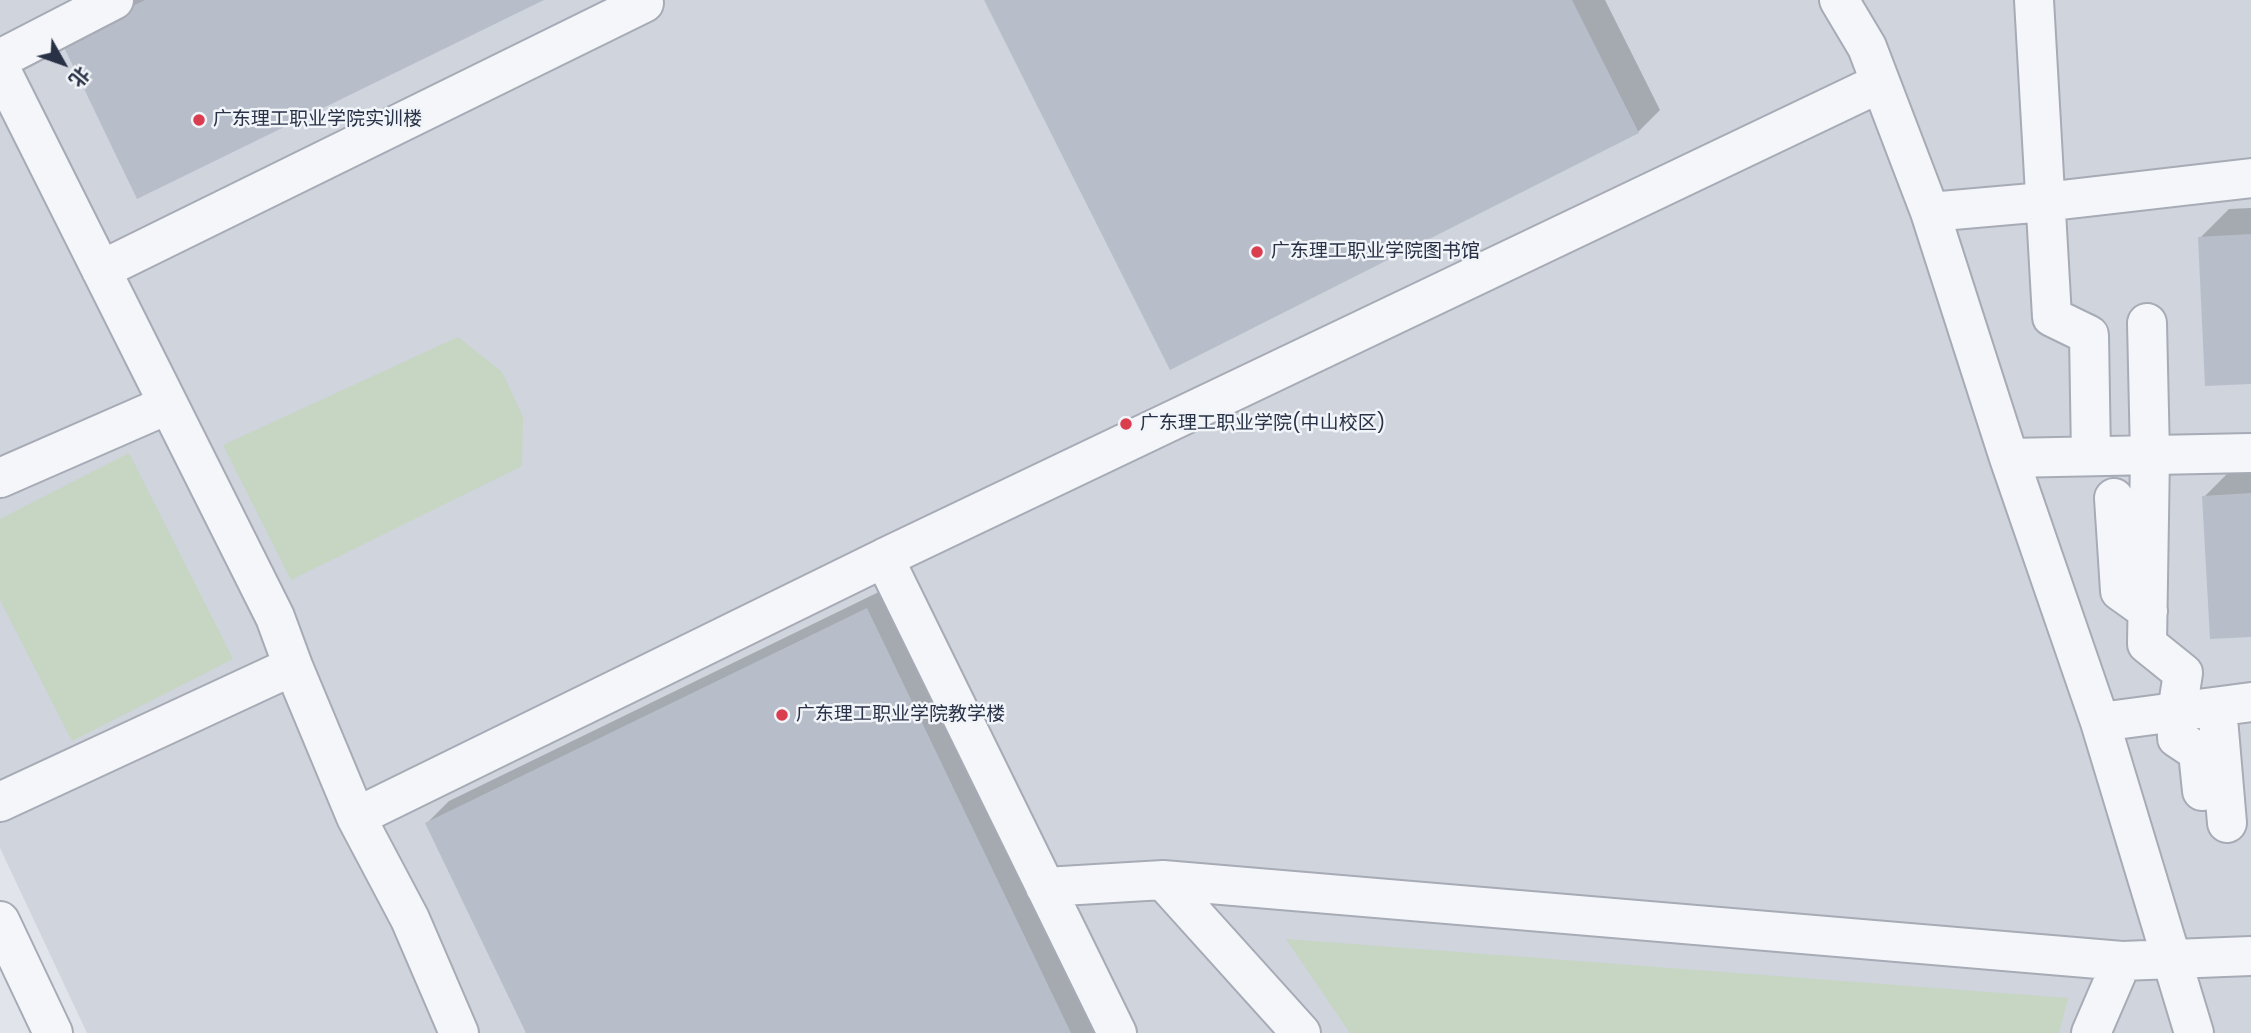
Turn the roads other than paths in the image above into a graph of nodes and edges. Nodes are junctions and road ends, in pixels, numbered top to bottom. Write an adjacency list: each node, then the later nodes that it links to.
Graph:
1 (114, 0): 5 (street)
2 (1839, 0): 7 (street)
3 (2034, 0): 9 (street)
4 (645, 1): 11 (street)
5 (0, 59)
6 (0, 68): 11 (street)
7 (1880, 83): 10 (street); 20 (street)
8 (2251, 178): 9 (street)
9 (2044, 202): 10 (street); 16 (street)
10 (1930, 212): 17 (street)
11 (101, 270): 13 (street)
12 (2147, 323): 15 (street)
13 (167, 405): 18 (street); 22 (street)
14 (2251, 453): 15 (street)
15 (2150, 455): 16 (street); 21 (street)
16 (2091, 456): 17 (street)
17 (2009, 458): 25 (street)
18 (0, 478)
19 (2114, 498): 21 (street)
20 (884, 558): 28 (street); 31 (street)
21 (2148, 611): 24 (street)
22 (293, 666): 27 (street); 28 (street)
23 (2234, 705): 24 (street); 29 (street)
24 (2176, 712): 25 (street); 26 (street)
25 (2101, 722): 34 (street)
26 (2202, 791)
27 (0, 802)
28 (356, 817): 37 (street)
29 (2227, 823)
30 (1163, 880): 31 (street); 35 (street); 39 (street)
31 (1045, 887): 38 (street)
32 (0, 921): 36 (street)
33 (2251, 956): 34 (street)
34 (2172, 958): 35 (street); 41 (street)
35 (2122, 961): 40 (street)
36 (53, 1033)
37 (459, 1033)
38 (1118, 1033)
39 (1301, 1033)
40 (2091, 1033)
41 (2194, 1033)

